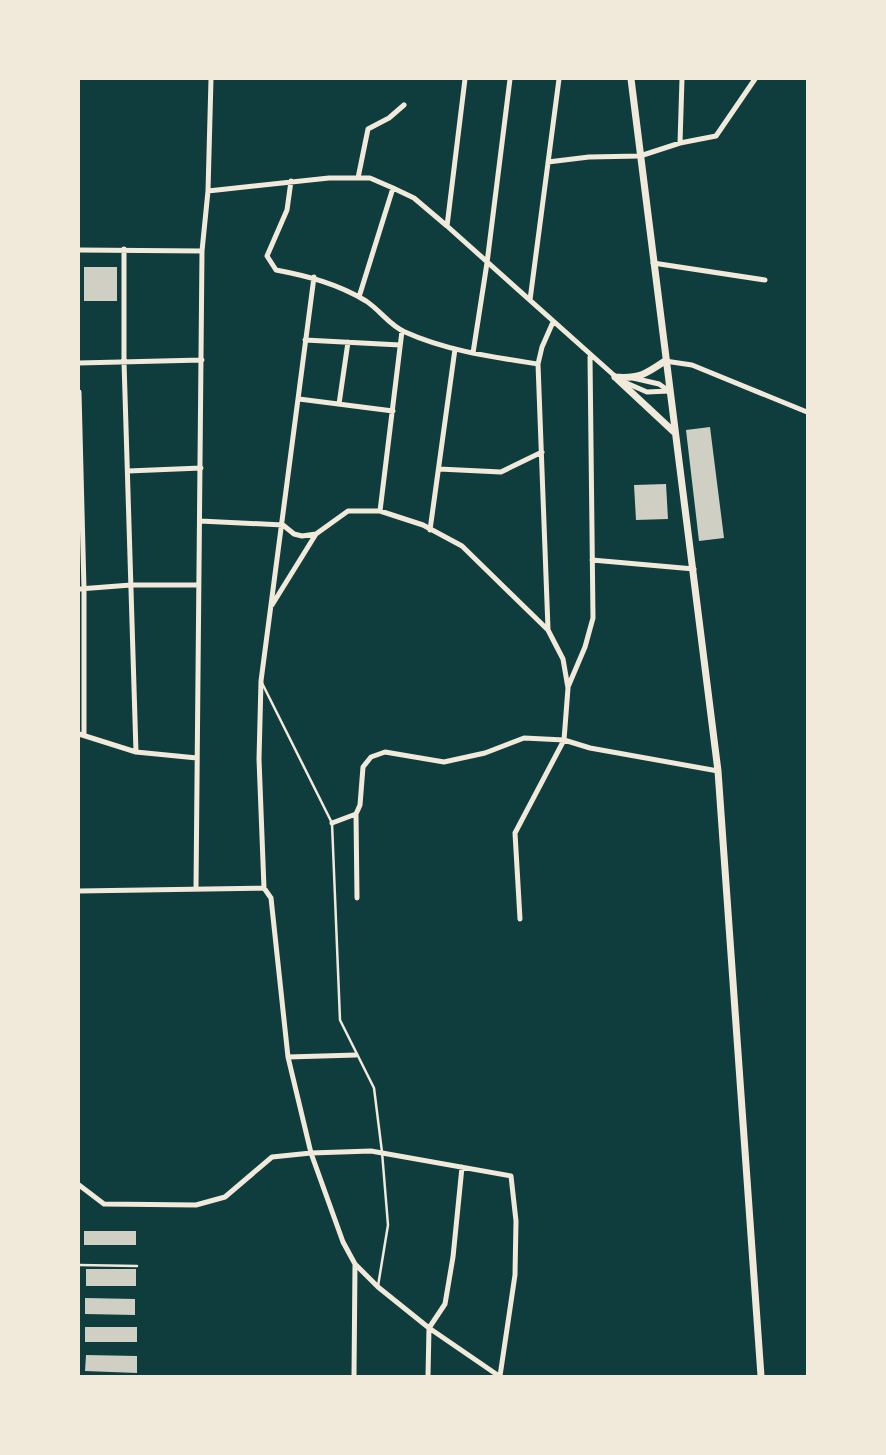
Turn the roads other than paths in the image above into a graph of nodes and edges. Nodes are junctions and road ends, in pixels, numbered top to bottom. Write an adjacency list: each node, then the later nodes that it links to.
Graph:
1 (211, 79): 15 (street)
2 (465, 79): 16 (street)
3 (510, 79): 20 (street)
4 (559, 79): 11 (street)
5 (631, 79): 10 (street)
6 (682, 79): 9 (street)
7 (755, 79): 9 (street)
8 (404, 105): 12 (street)
9 (680, 142): 10 (street)
10 (640, 156): 11 (street); 21 (street)
11 (548, 162): 25 (street)
12 (358, 178): 13 (street); 14 (street)
13 (291, 181): 15 (street); 22 (street)
14 (393, 188): 16 (street); 24 (street)
15 (208, 191): 19 (street)
16 (447, 226): 20 (street)
17 (124, 249): 18 (street); 19 (street); 36 (street)
18 (79, 250)
19 (202, 251): 34 (street)
20 (488, 263): 25 (street); 32 (street)
21 (653, 263): 23 (street); 35 (street)
22 (314, 278): 24 (street); 28 (street)
23 (765, 280)
24 (359, 297): 27 (street)
25 (530, 300): 26 (street)
26 (553, 322): 33 (street); 38 (street)
27 (402, 331): 30 (street); 31 (street)
28 (305, 340): 29 (street); 43 (street)
29 (348, 342): 30 (street); 44 (street)
30 (400, 345): 45 (street)
31 (455, 349): 32 (street); 50 (street)
32 (474, 353): 38 (street)
33 (590, 357): 39 (street); 57 (street)
34 (202, 360): 36 (street); 49 (street)
35 (665, 361): 40 (street); 41 (street); 46 (street)
36 (124, 362): 37 (street); 51 (street)
37 (79, 363)
38 (538, 364): 48 (street)
39 (615, 377): 40 (street); 41 (street); 47 (street)
40 (631, 378): 41 (street)
41 (669, 391): 47 (street)
42 (79, 392): 61 (street)
43 (299, 399): 44 (street); 54 (street)
44 (339, 404): 45 (street)
45 (393, 411): 52 (street)
46 (807, 412)
47 (674, 432): 58 (street)
48 (542, 452): 50 (street); 63 (street)
49 (201, 468): 51 (street); 53 (street)
50 (439, 469): 55 (street)
51 (128, 471): 59 (street)
52 (380, 511): 55 (street); 56 (street)
53 (200, 521): 54 (street); 60 (street)
54 (283, 525): 56 (street); 62 (street)
55 (430, 530): 63 (street)
56 (316, 534): 62 (street)
57 (592, 560): 58 (street); 65 (street)
58 (694, 569): 70 (street)
59 (132, 585): 60 (street); 61 (street); 68 (street)
60 (198, 585): 69 (street)
61 (81, 589): 66 (street)
62 (272, 604): 64 (street)
63 (548, 630): 65 (street)
64 (261, 681): 72 (lane); 74 (street)
65 (568, 688): 67 (street)
66 (81, 734): 68 (street)
67 (564, 740): 70 (street); 71 (street); 77 (street)
68 (136, 752): 69 (street)
69 (197, 758): 73 (street)
70 (718, 771): 92 (street)
71 (356, 814): 72 (street); 76 (street)
72 (332, 823): 78 (lane)
73 (196, 888): 74 (street); 75 (street)
74 (264, 888): 79 (street)
75 (79, 891)
76 (357, 898)
77 (520, 919)
78 (356, 1055): 79 (street); 80 (lane)
79 (288, 1057): 81 (street)
80 (382, 1152): 81 (street); 82 (street); 87 (lane)
81 (311, 1153): 83 (street); 84 (street)
82 (462, 1167): 88 (street); 91 (street)
83 (79, 1185)
84 (355, 1264): 87 (street); 89 (street)
85 (79, 1265): 86 (lane)
86 (137, 1266)
87 (378, 1287): 88 (street)
88 (429, 1328): 90 (street); 91 (street)
89 (354, 1376)
90 (428, 1376)
91 (499, 1376)
92 (761, 1376)

